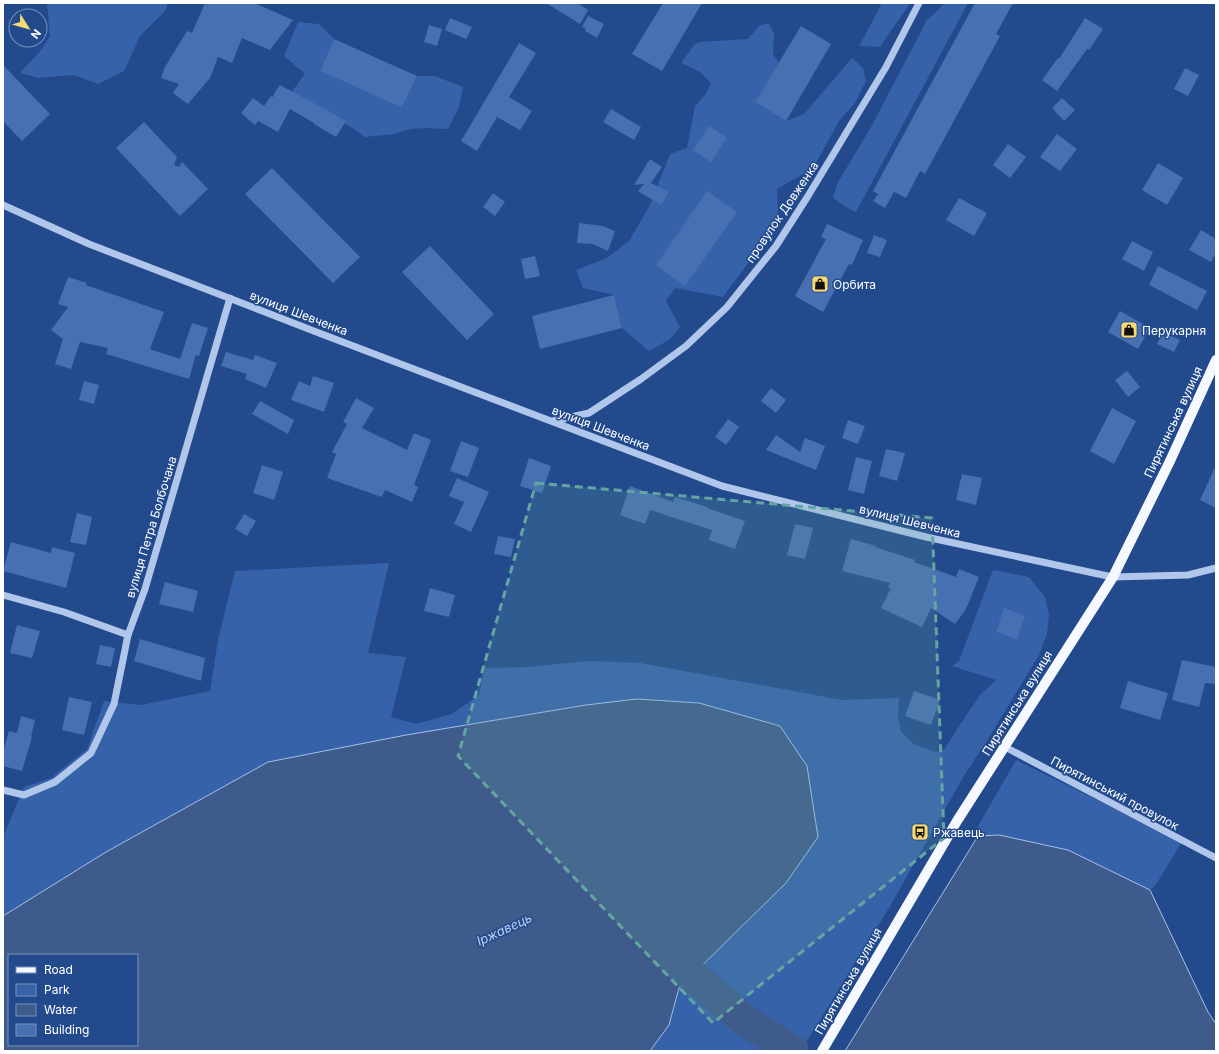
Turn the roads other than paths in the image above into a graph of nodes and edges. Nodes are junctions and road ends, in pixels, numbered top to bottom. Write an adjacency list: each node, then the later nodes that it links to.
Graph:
1 (919, 3): 5 (street, провулок Довженка)
2 (3, 205): 3 (street, вулиця Шевченка)
3 (230, 298): 5 (street, вулиця Шевченка); 9 (street, вулиця Петра Болбочана)
4 (1216, 360): 7 (main road, Пирятинська вулиця)
5 (552, 421): 7 (street, вулиця Шевченка)
6 (1216, 568): 7 (street, вулиця Шевченка)
7 (1113, 577): 10 (main road, Пирятинська вулиця)
8 (3, 595): 9 (street)
9 (128, 635): 11 (street, вулиця Петра Болбочана)
10 (1005, 747): 12 (street, Пирятинський провулок); 13 (main road, Пирятинська вулиця)
11 (3, 790)
12 (1216, 858)
13 (822, 1051)

